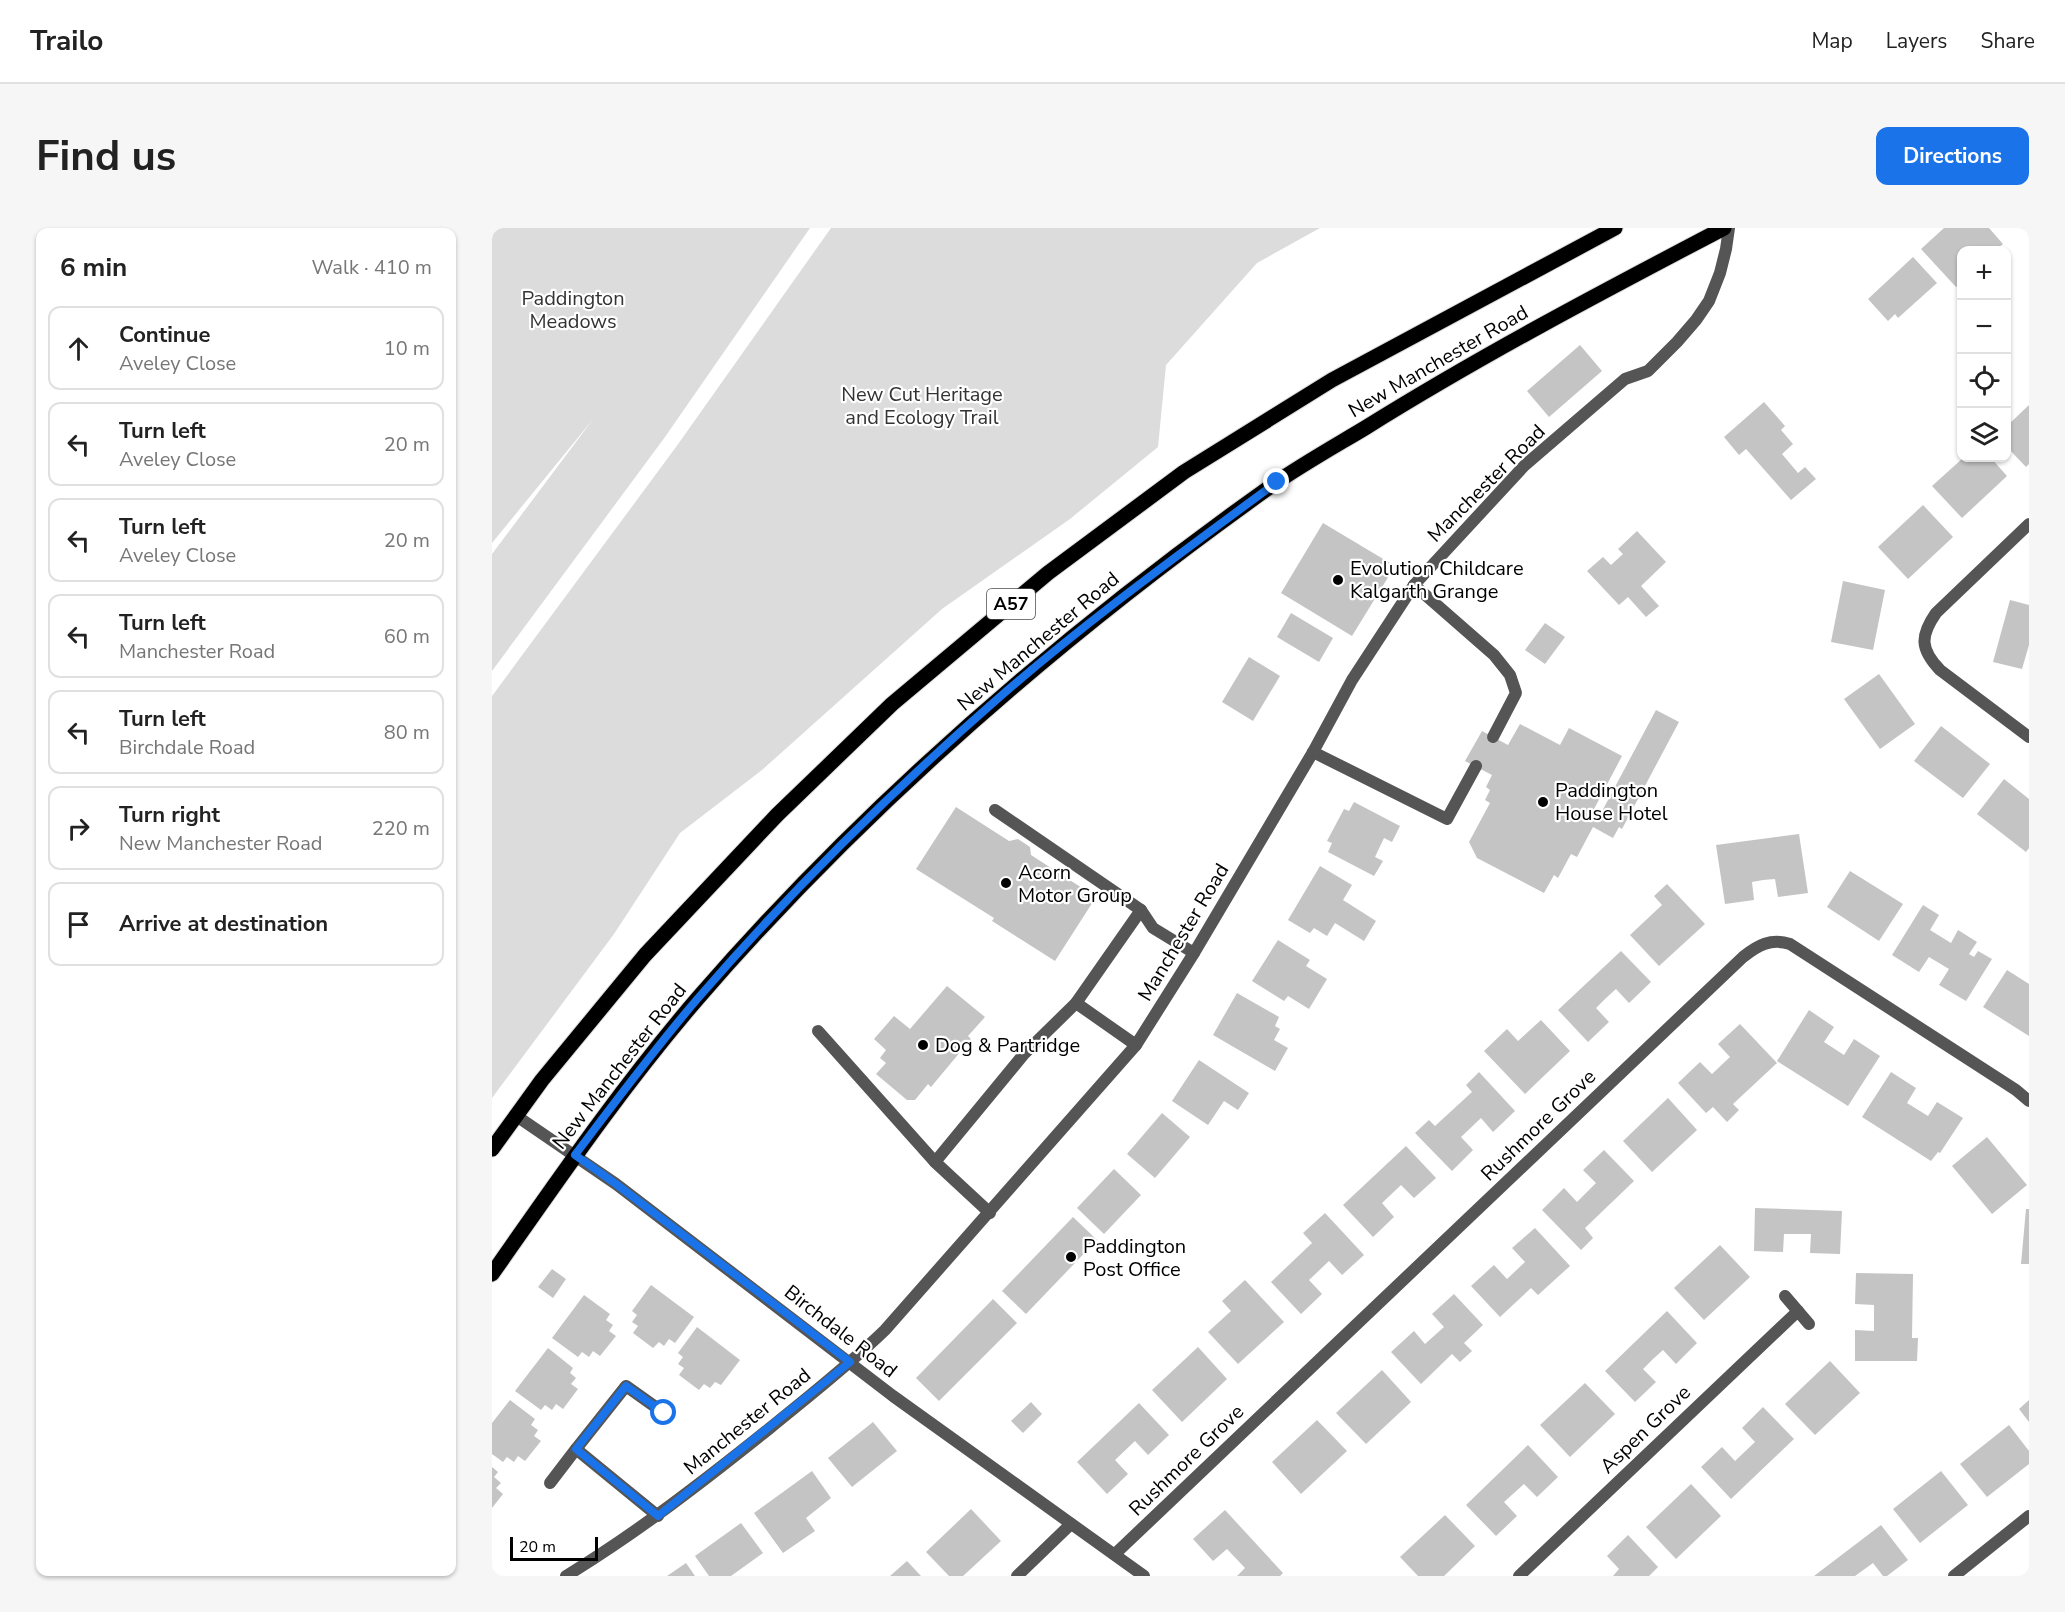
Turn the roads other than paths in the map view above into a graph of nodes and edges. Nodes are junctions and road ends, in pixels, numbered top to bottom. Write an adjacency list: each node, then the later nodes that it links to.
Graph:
1 (1615, 228): 16 (main road, New Manchester Road / A57)
2 (1726, 228): 4 (street, Manchester Road); 18 (main road, New Manchester Road)
3 (2029, 524): 6 (street)
4 (1414, 585): 5 (street); 7 (street, Manchester Road)
5 (1492, 737)
6 (2029, 737)
7 (1312, 752): 8 (street); 11 (street, Manchester Road)
8 (1476, 766)
9 (995, 810): 10 (street)
10 (1141, 910): 11 (street); 12 (street)
11 (1194, 953): 14 (street, Manchester Road)
12 (1076, 1003): 14 (street); 19 (street)
13 (818, 1031): 19 (street)
14 (1136, 1045): 20 (street, Manchester Road)
15 (2029, 1101): 32 (street, Rushmore Grove)
16 (515, 1115): 17 (main road, New Manchester Road / A57); 18 (street, Birchdale Road)
17 (492, 1149)
18 (575, 1155): 21 (main road, New Manchester Road); 25 (street, Birchdale Road)
19 (935, 1162): 20 (street)
20 (990, 1213): 25 (street, Manchester Road)
21 (492, 1274)
22 (1785, 1296): 23 (street)
23 (1798, 1311): 24 (street); 36 (street, Aspen Grove)
24 (1809, 1324)
25 (850, 1362): 29 (street, Manchester Road); 31 (street, Birchdale Road)
26 (664, 1413): 27 (street)
27 (576, 1449): 28 (street); 29 (street)
28 (550, 1484)
29 (658, 1516): 33 (street, Manchester Road)
30 (2029, 1516): 37 (street)
31 (1071, 1524): 32 (street, Birchdale Road); 34 (street)
32 (1115, 1554): 35 (street, Birchdale Road)
33 (566, 1576)
34 (1017, 1576)
35 (1144, 1576)
36 (1520, 1576)
37 (1954, 1576)

